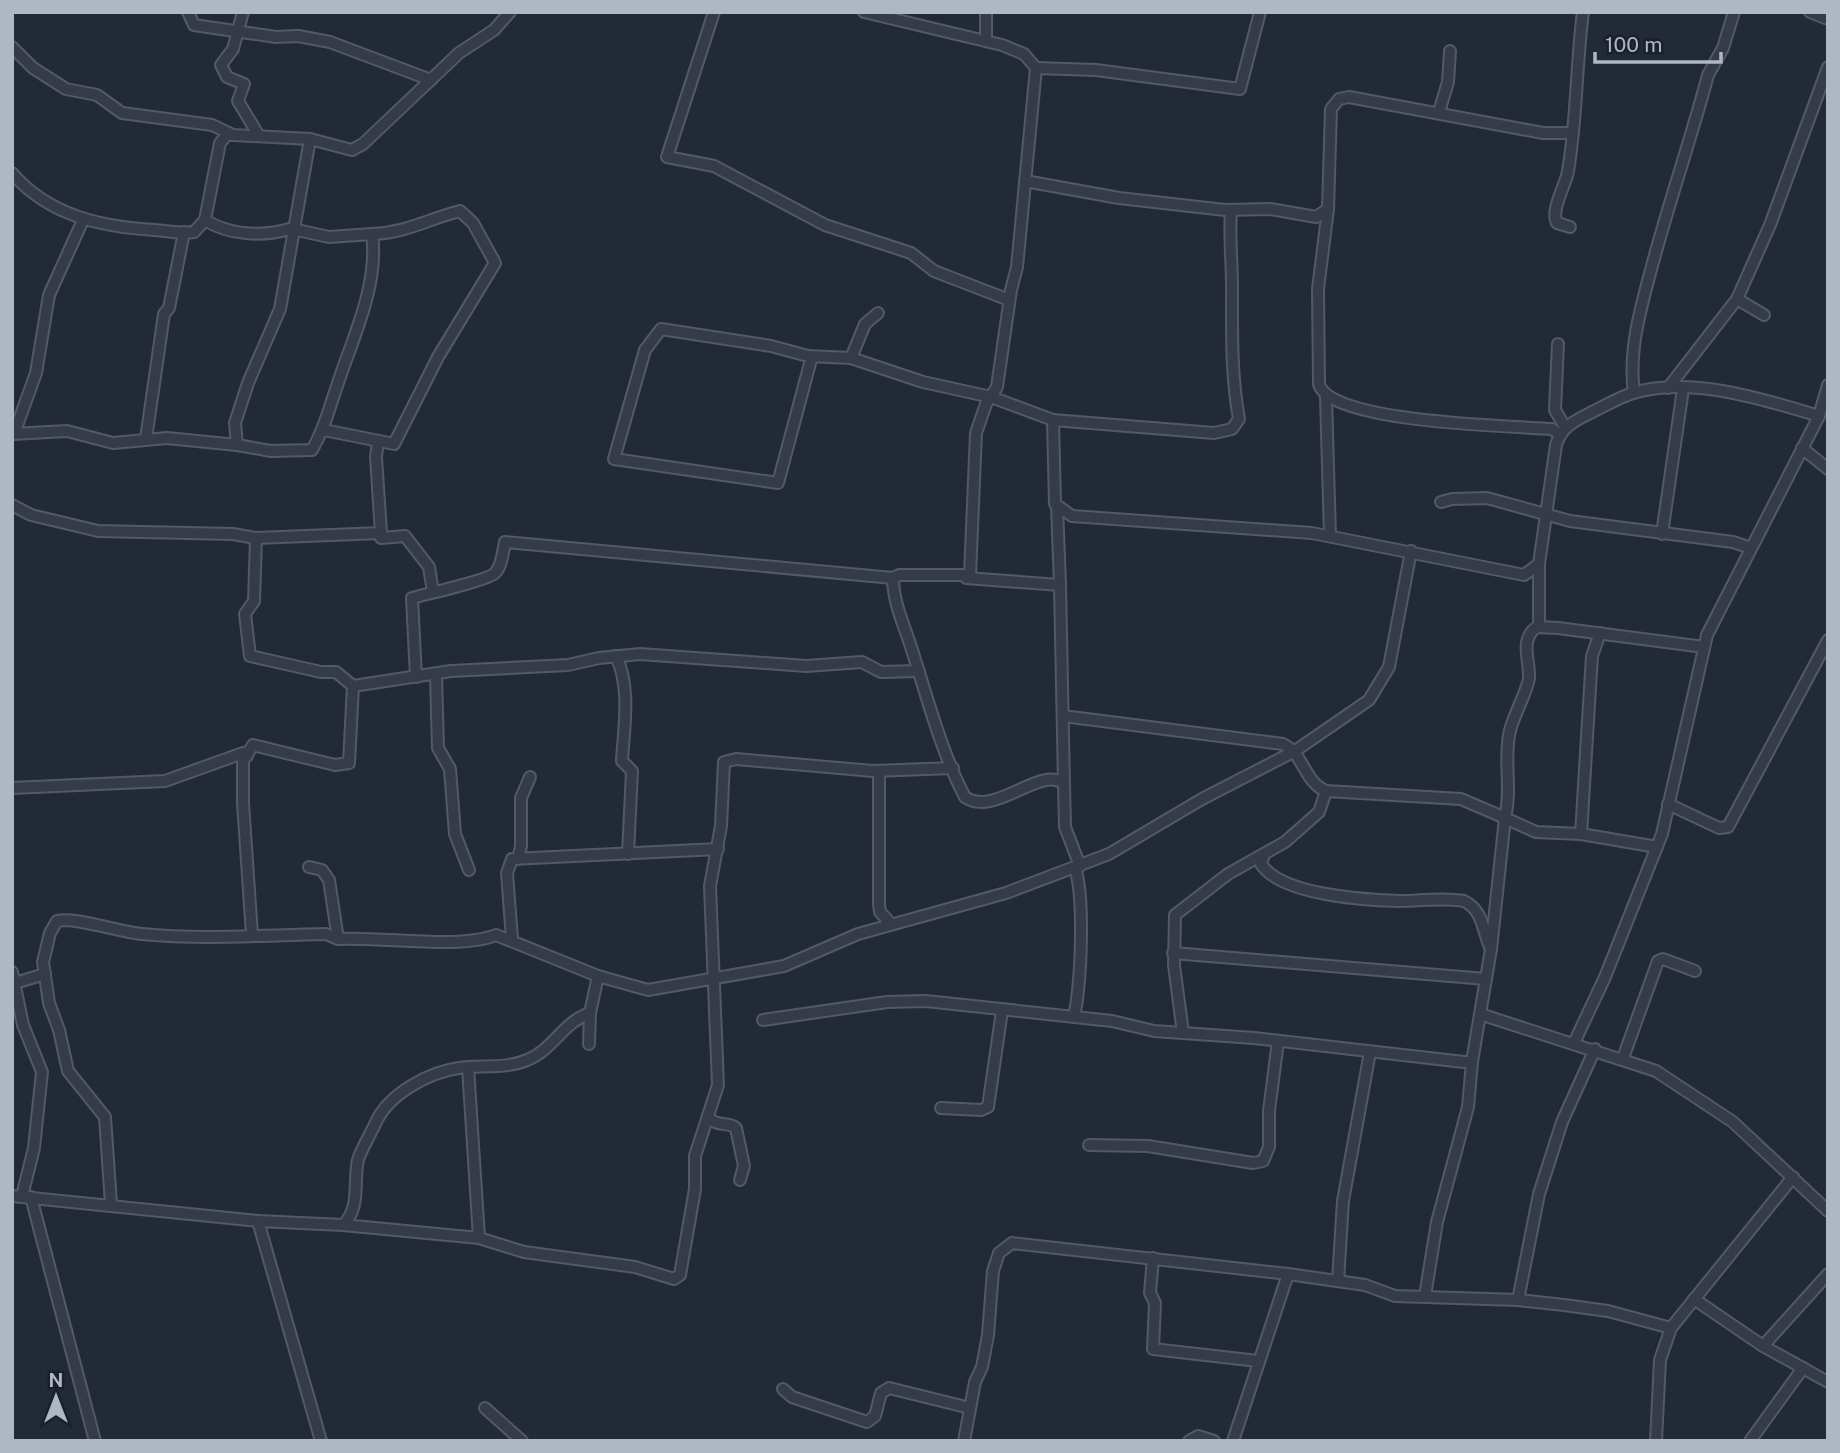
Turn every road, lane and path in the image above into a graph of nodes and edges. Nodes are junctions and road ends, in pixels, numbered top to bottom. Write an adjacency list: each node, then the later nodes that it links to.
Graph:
1 (188, 12): 12 (street)
2 (243, 12): 12 (street)
3 (510, 12): 18 (street)
4 (714, 12): 37 (street)
5 (864, 12): 13 (street)
6 (986, 12): 13 (street)
7 (1260, 12): 17 (street)
8 (1583, 12): 20 (street)
9 (1734, 12): 46 (street)
10 (1810, 12): 11 (street)
11 (1828, 19)
12 (238, 30): 18 (street); 22 (street)
13 (986, 40): 17 (street)
14 (12, 47): 21 (street)
15 (1450, 51): 19 (street)
16 (1828, 67): 36 (street)
17 (1035, 68): 25 (street)
18 (431, 80): 23 (street)
19 (1439, 112): 20 (street); 26 (street)
20 (1573, 133): 31 (street)
21 (233, 135): 22 (street); 30 (street)
22 (259, 136): 23 (street)
23 (310, 139): 33 (street)
24 (12, 173): 29 (street)
25 (1025, 181): 27 (street); 37 (street)
26 (1328, 209): 28 (street); 35 (street)
27 (1231, 210): 28 (street); 50 (street)
28 (1316, 218): 35 (street)
29 (83, 220): 32 (street); 53 (street)
30 (205, 220): 32 (street); 33 (street)
31 (1570, 227)
32 (184, 232): 54 (street)
33 (292, 233): 34 (street); 56 (street)
34 (372, 234): 51 (street); 55 (street)
35 (1324, 239): 48 (street)
36 (1737, 299): 39 (street); 44 (street)
37 (1009, 300): 47 (street)
38 (878, 313): 42 (street)
39 (1764, 315)
40 (1558, 344): 52 (street)
41 (812, 356): 41 (street); 42 (street)
42 (852, 358): 47 (street)
43 (1828, 385): 49 (street)
44 (1668, 388): 45 (street); 46 (street)
45 (1682, 389): 49 (street); 64 (street)
46 (1634, 393): 52 (street)
47 (991, 397): 50 (street); 72 (street)
48 (1326, 397): 52 (street); 65 (street)
49 (1819, 416): 57 (street)
50 (1053, 421): 61 (street)
51 (324, 430): 55 (street); 56 (street)
52 (1562, 430): 62 (street)
53 (13, 434): 54 (street)
54 (146, 439): 56 (street)
55 (378, 441): 63 (street)
56 (237, 445)
57 (1802, 448): 58 (street); 67 (street)
58 (1828, 469)
59 (1441, 502): 62 (street)
60 (12, 505): 66 (street)
61 (1057, 506): 65 (street); 73 (street)
62 (1547, 517): 64 (street); 69 (street)
63 (381, 533): 66 (street); 75 (street)
64 (1662, 534): 67 (street)
65 (1330, 536): 68 (street)
66 (256, 538): 84 (street)
67 (1751, 548): 79 (street)
68 (1411, 551): 70 (street); 86 (street)
69 (1539, 564): 70 (street); 74 (street)
70 (1524, 575): 74 (street)
71 (893, 578): 72 (street); 75 (street); 81 (street)
72 (966, 578): 73 (street)
73 (1060, 585): 85 (street)
74 (1537, 587): 76 (street)
75 (433, 592): 83 (street)
76 (1539, 627): 77 (street); 97 (street)
77 (1601, 633): 79 (street); 98 (street)
78 (1828, 640): 96 (street)
79 (1704, 647): 96 (street)
80 (616, 656): 81 (street); 82 (street); 101 (street)
81 (919, 671): 90 (street)
82 (436, 675): 83 (street); 106 (street)
83 (416, 677): 84 (street)
84 (353, 686): 87 (street)
85 (1063, 716): 86 (street); 93 (street)
86 (1295, 751): 88 (street); 89 (street)
87 (247, 755): 94 (street); 108 (street)
88 (1282, 757): 89 (street); 105 (street)
89 (1301, 763): 95 (street)
90 (953, 768): 91 (street); 93 (street)
91 (879, 771): 100 (street); 107 (street)
92 (530, 777): 103 (street)
93 (1064, 784): 105 (street)
94 (12, 788)
95 (1326, 791): 97 (street); 102 (street)
96 (1668, 804): 99 (street)
97 (1505, 818): 98 (street); 111 (street)
98 (1581, 834): 99 (street)
99 (1657, 847): 126 (street)
100 (718, 849): 101 (street); 117 (street)
101 (628, 854): 103 (street)
102 (1264, 854): 111 (street); 112 (street)
103 (517, 859): 110 (street)
104 (309, 867): 109 (street)
105 (1077, 867): 107 (street); 122 (street)
106 (469, 870)
107 (891, 924): 117 (street)
108 (252, 935): 109 (street); 114 (street)
109 (338, 939): 110 (street)
110 (512, 939): 115 (street)
111 (1491, 949): 118 (street)
112 (1173, 953): 118 (street); 124 (street)
113 (1695, 971): 130 (street)
114 (45, 974): 116 (street); 139 (street)
115 (598, 976): 117 (street); 120 (street)
116 (14, 977): 138 (street)
117 (713, 978): 134 (street)
118 (1486, 979): 121 (street)
119 (1002, 1011): 122 (street); 123 (street); 133 (street)
120 (590, 1013): 127 (street); 132 (street)
121 (1480, 1014): 126 (street); 131 (street)
122 (1074, 1017): 124 (street)
123 (763, 1020)
124 (1182, 1033): 125 (street)
125 (1278, 1041): 129 (street); 135 (street)
126 (1574, 1043): 128 (street)
127 (589, 1044)
128 (1595, 1049): 130 (street); 150 (street)
129 (1370, 1052): 131 (street); 147 (street)
130 (1623, 1058): 136 (street)
131 (1472, 1062): 148 (street)
132 (468, 1067): 142 (street); 143 (street)
133 (941, 1108)
134 (710, 1119): 137 (street); 143 (street)
135 (1089, 1145)
136 (1793, 1177): 140 (street); 149 (street)
137 (740, 1180)
138 (22, 1196): 139 (street); 159 (street)
139 (111, 1204): 141 (street)
140 (1828, 1211)
141 (258, 1221): 142 (street); 160 (street)
142 (344, 1225): 143 (street)
143 (479, 1238)
144 (1153, 1258): 145 (street); 153 (street); 158 (street)
145 (1288, 1274): 147 (street); 153 (street)
146 (1828, 1275): 152 (street)
147 (1338, 1281): 148 (street)
148 (1425, 1296): 150 (street)
149 (1694, 1299): 151 (street); 152 (street)
150 (1518, 1300): 151 (street)
151 (1671, 1328): 166 (street)
152 (1763, 1346): 154 (street)
153 (1258, 1361): 165 (street)
154 (1804, 1368): 155 (street); 167 (street)
155 (1828, 1382)
156 (783, 1389): 158 (street)
157 (485, 1408): 161 (street)
158 (970, 1408): 162 (street)
159 (95, 1441)
160 (320, 1441)
161 (522, 1441)
162 (964, 1441)
163 (1189, 1441): 164 (street)
164 (1214, 1441)
165 (1233, 1441)
166 (1656, 1441)
167 (1750, 1441)

